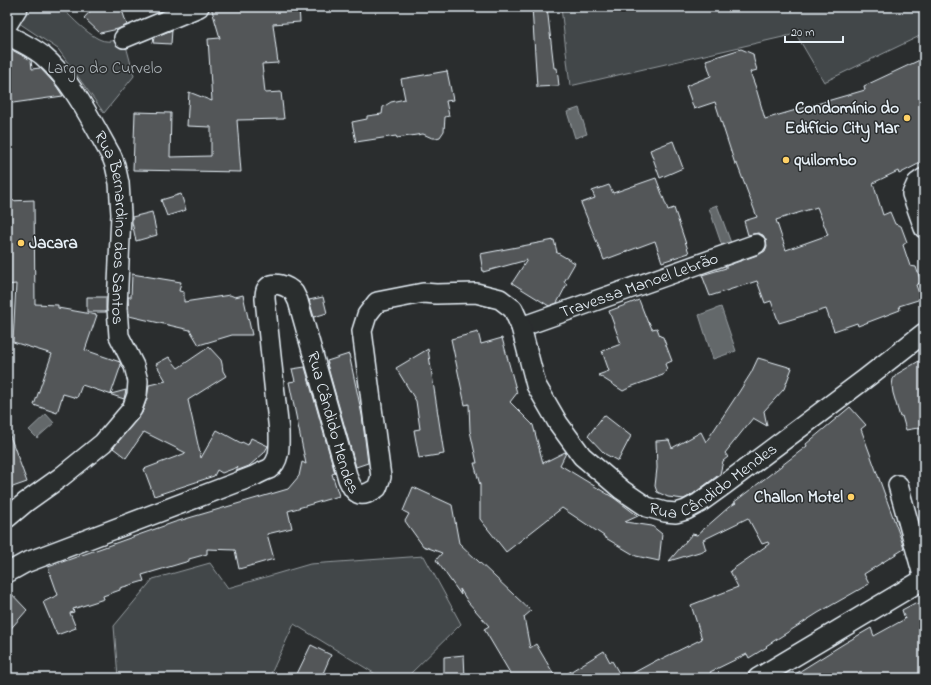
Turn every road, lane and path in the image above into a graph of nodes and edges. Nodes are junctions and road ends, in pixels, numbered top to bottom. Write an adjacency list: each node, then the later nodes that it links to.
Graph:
1 (199, 7): 3 (street)
2 (7, 35): 10 (street, Rua Bernardino dos Santos)
3 (124, 38)
4 (924, 178): 5 (street)
5 (924, 228)
6 (756, 244): 7 (street, Travessa Manoel Lebrão)
7 (521, 327): 8 (street, Rua Cândido Mendes); 11 (street, Rua Cândido Mendes)
8 (924, 333)
9 (898, 485): 12 (street)
10 (7, 518)
11 (7, 573)
12 (924, 579): 13 (street)
13 (758, 678)

